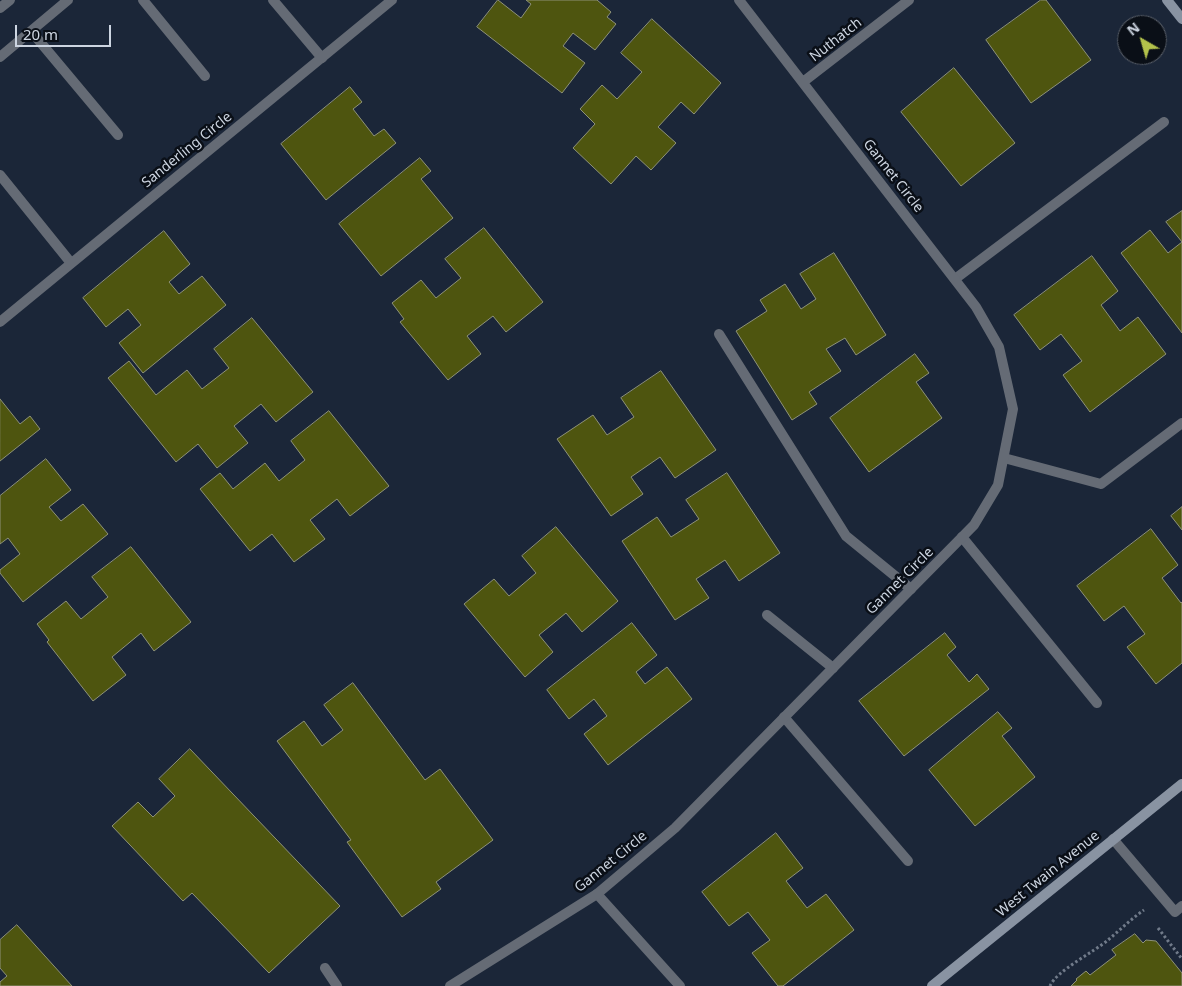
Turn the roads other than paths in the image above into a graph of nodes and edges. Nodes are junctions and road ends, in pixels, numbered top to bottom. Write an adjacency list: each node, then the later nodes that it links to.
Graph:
1 (10, 0): 9 (street)
2 (68, 0): 11 (street)
3 (143, 0): 14 (street)
4 (273, 0): 13 (street)
5 (392, 0): 13 (street, Sanderling Circle)
6 (739, 0): 15 (street)
7 (909, 0): 15 (street, Nuthatch)
8 (1167, 0): 10 (main road)
9 (0, 8)
10 (1182, 19)
11 (32, 31): 12 (street); 17 (street)
12 (0, 57)
13 (322, 58): 19 (street, Sanderling Circle)
14 (205, 76)
15 (803, 82): 20 (street, Gannet Circle)
16 (1164, 122): 20 (street)
17 (118, 135)
18 (0, 175): 19 (street)
19 (71, 263): 21 (street, Sanderling Circle)
20 (955, 279): 24 (street, Gannet Circle)
21 (0, 322)
22 (719, 334): 26 (street)
23 (1182, 423): 24 (street)
24 (1004, 458): 25 (street, Gannet Circle)
25 (962, 537): 26 (street, Gannet Circle); 29 (street)
26 (911, 589): 28 (street, Gannet Circle)
27 (767, 615): 28 (street)
28 (833, 668): 30 (street, Gannet Circle)
29 (1098, 703)
30 (784, 717): 33 (street); 34 (street, Gannet Circle)
31 (1182, 784): 32 (main road, West Twain Avenue)
32 (1113, 839): 35 (street); 40 (main road, West Twain Avenue)
33 (908, 861)
34 (597, 894): 38 (street, Gannet Circle); 39 (street)
35 (1182, 906)
36 (325, 968): 37 (street)
37 (337, 986)
38 (450, 986)
39 (680, 986)
40 (932, 986)

